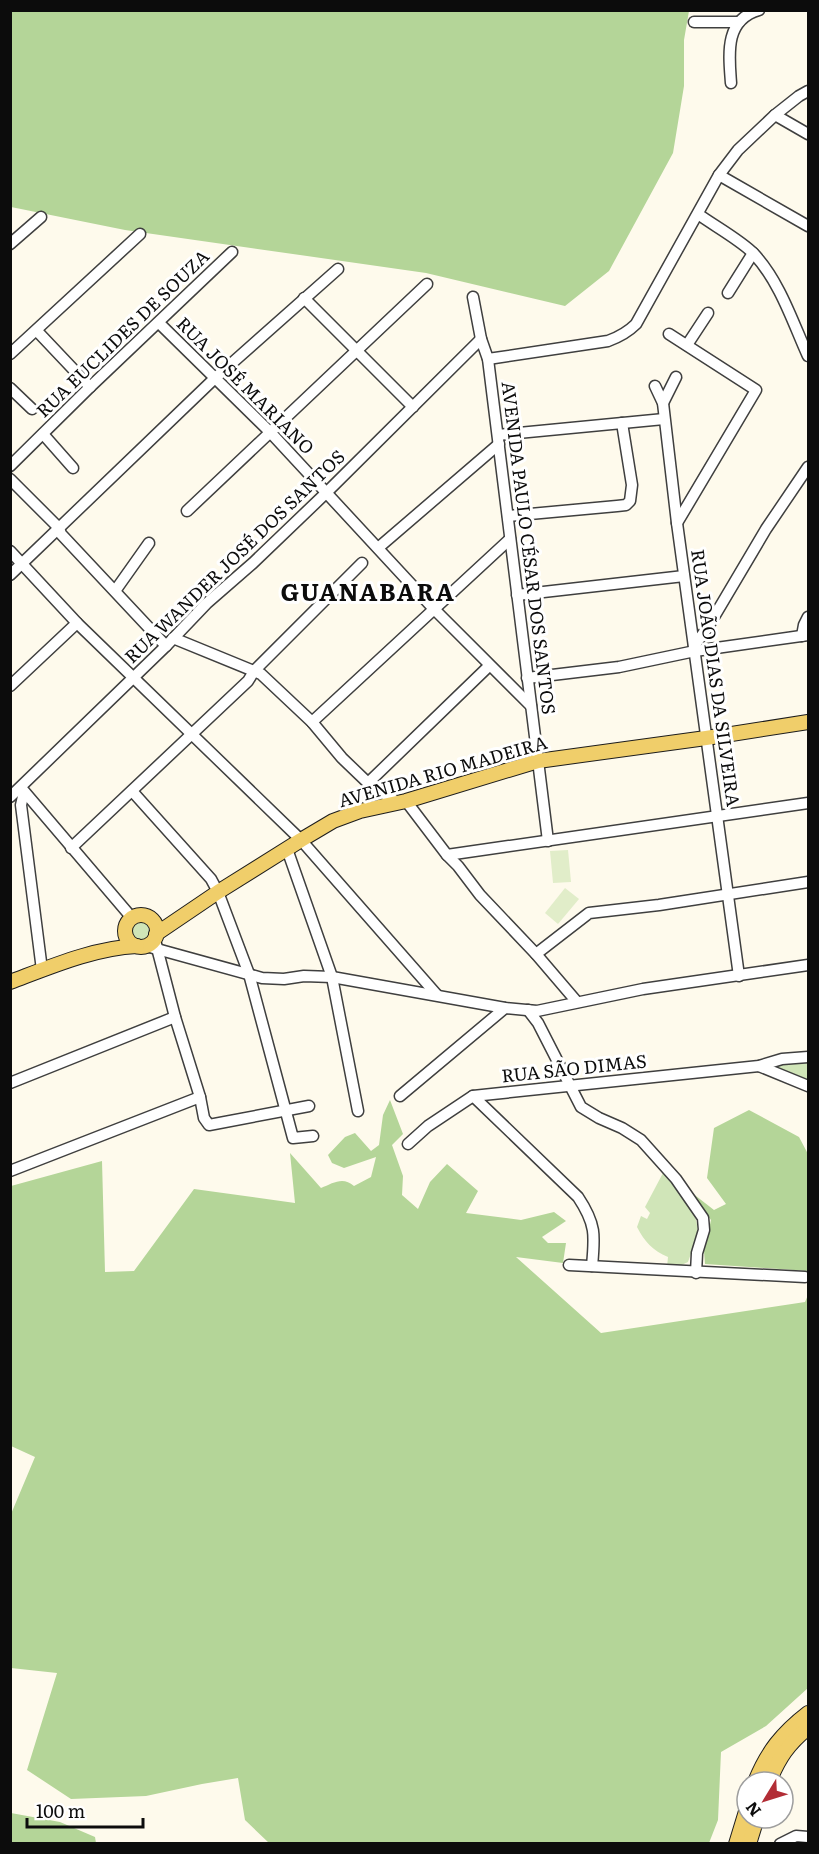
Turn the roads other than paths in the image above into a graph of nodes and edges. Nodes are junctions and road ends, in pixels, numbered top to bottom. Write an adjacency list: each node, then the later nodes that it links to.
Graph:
1 (759, 10): 3 (street)
2 (694, 22): 3 (street)
3 (740, 22): 4 (street)
4 (731, 83)
5 (808, 91): 6 (street)
6 (775, 115): 7 (street); 8 (street)
7 (808, 134)
8 (719, 174): 9 (street); 11 (street)
9 (698, 214): 15 (street); 30 (street)
10 (41, 217): 13 (street)
11 (808, 226)
12 (140, 234): 23 (street)
13 (10, 244)
14 (232, 252): 22 (street, RUA EUCLIDES DE SOUZA)
15 (753, 253): 18 (street); 29 (street)
16 (338, 269): 20 (street)
17 (427, 284): 27 (street)
18 (728, 293)
19 (473, 297): 25 (street, AVENIDA PAULO CÉSAR DOS SANTOS)
20 (304, 298): 27 (street); 32 (street)
21 (708, 312): 26 (street)
22 (159, 323): 32 (street, RUA JOSÉ MARIANO); 34 (street, RUA EUCLIDES DE SOUZA)
23 (37, 331): 28 (street); 34 (street)
24 (669, 334): 26 (street)
25 (481, 339): 30 (street, AVENIDA PAULO CÉSAR DOS SANTOS); 37 (street, RUA WANDER JOSÉ DOS SANTOS)
26 (687, 345): 51 (street)
27 (357, 351): 37 (street); 41 (street)
28 (10, 354)
29 (808, 357)
30 (488, 359): 43 (street, AVENIDA PAULO CÉSAR DOS SANTOS)
31 (676, 377): 36 (street)
32 (214, 379): 41 (street, RUA JOSÉ MARIANO); 52 (street)
33 (655, 386): 36 (street, RUA JOÃO DIAS DA SILVEIRA)
34 (90, 387): 42 (street, RUA EUCLIDES DE SOUZA)
35 (10, 388): 38 (street)
36 (663, 403): 39 (street, RUA JOÃO DIAS DA SILVEIRA)
37 (413, 407): 48 (street, RUA WANDER JOSÉ DOS SANTOS)
38 (32, 409)
39 (664, 419): 40 (street); 51 (street, RUA JOÃO DIAS DA SILVEIRA)
40 (622, 423): 43 (street); 50 (street)
41 (270, 433): 48 (street, RUA JOSÉ MARIANO); 49 (street)
42 (43, 434): 44 (street, RUA EUCLIDES DE SOUZA); 46 (street)
43 (498, 440): 50 (street, AVENIDA PAULO CÉSAR DOS SANTOS); 55 (street)
44 (10, 466)
45 (808, 467): 68 (street)
46 (73, 468)
47 (10, 479): 52 (street)
48 (327, 492): 55 (street, RUA JOSÉ MARIANO); 67 (street, RUA WANDER JOSÉ DOS SANTOS)
49 (187, 511)
50 (508, 516): 53 (street, AVENIDA PAULO CÉSAR DOS SANTOS)
51 (677, 523): 60 (street, RUA JOÃO DIAS DA SILVEIRA)
52 (59, 528): 58 (street); 61 (street)
53 (510, 539): 62 (street, AVENIDA PAULO CÉSAR DOS SANTOS); 63 (street)
54 (149, 543): 61 (street)
55 (378, 548): 63 (street, RUA JOSÉ MARIANO)
56 (10, 551): 58 (street)
57 (362, 563): 70 (street)
58 (22, 564): 59 (street); 65 (street)
59 (10, 574)
60 (684, 576): 62 (street); 68 (street, RUA JOÃO DIAS DA SILVEIRA)
61 (115, 591): 67 (street)
62 (517, 595): 72 (street, AVENIDA PAULO CÉSAR DOS SANTOS)
63 (434, 609): 69 (street, RUA JOSÉ MARIANO); 75 (street)
64 (808, 617): 66 (street)
65 (77, 623): 71 (street); 73 (street)
66 (805, 636): 68 (street)
67 (170, 642): 70 (street); 71 (street, RUA WANDER JOSÉ DOS SANTOS)
68 (695, 648): 72 (street); 78 (street, RUA JOÃO DIAS DA SILVEIRA)
69 (489, 666): 74 (street, RUA JOSÉ MARIANO); 80 (street)
70 (254, 672): 75 (street); 77 (street)
71 (132, 678): 77 (street); 81 (street, RUA WANDER JOSÉ DOS SANTOS)
72 (527, 678): 74 (street, AVENIDA PAULO CÉSAR DOS SANTOS)
73 (10, 686)
74 (531, 706): 79 (street, AVENIDA PAULO CÉSAR DOS SANTOS)
75 (312, 722): 80 (street)
76 (808, 722): 78 (main road, AVENIDA RIO MADEIRA)
77 (192, 734): 82 (street); 87 (street)
78 (706, 738): 79 (main road, AVENIDA RIO MADEIRA); 86 (street, RUA JOÃO DIAS DA SILVEIRA)
79 (538, 761): 84 (main road, AVENIDA RIO MADEIRA); 88 (street, AVENIDA PAULO CÉSAR DOS SANTOS)
80 (368, 783): 84 (street)
81 (22, 790): 83 (street, RUA WANDER JOSÉ DOS SANTOS); 89 (street); 102 (street)
82 (132, 790): 89 (street); 93 (street)
83 (10, 797)
84 (402, 802): 87 (main road, AVENIDA RIO MADEIRA); 91 (street)
85 (808, 802): 86 (street)
86 (717, 816): 88 (street); 94 (street, RUA JOÃO DIAS DA SILVEIRA)
87 (301, 840): 90 (main road, AVENIDA RIO MADEIRA); 107 (street)
88 (548, 841): 91 (street)
89 (71, 848): 97 (street)
90 (287, 849): 93 (main road, AVENIDA RIO MADEIRA); 105 (street)
91 (447, 855): 100 (street)
92 (808, 882): 94 (street)
93 (218, 891): 95 (main road, AVENIDA RIO MADEIRA); 103 (street)
94 (727, 894): 100 (street); 104 (street, RUA JOÃO DIAS DA SILVEIRA)
95 (183, 914): 96 (main road, AVENIDA RIO MADEIRA); 98 (main road, AVENIDA RIO MADEIRA)
96 (150, 918): 97 (main road, AVENIDA RIO MADEIRA); 98 (main road)
97 (129, 924): 98 (main road); 99 (main road, AVENIDA RIO MADEIRA)
98 (150, 942): 99 (main road, AVENIDA RIO MADEIRA); 103 (street); 111 (street)
99 (96, 953): 102 (main road, AVENIDA RIO MADEIRA)
100 (536, 954): 108 (street)
101 (808, 965): 104 (street)
102 (42, 970): 106 (main road, AVENIDA RIO MADEIRA)
103 (249, 974): 105 (street); 121 (street)
104 (739, 976): 108 (street)
105 (332, 977): 107 (street); 122 (street)
106 (10, 982)
107 (437, 995): 109 (street)
108 (577, 1002): 110 (street)
109 (505, 1008): 110 (street); 117 (street)
110 (528, 1010): 115 (street)
111 (175, 1017): 114 (street); 119 (street)
112 (808, 1057): 113 (street, RUA SÃO DIMAS)
113 (759, 1066): 115 (street, RUA SÃO DIMAS); 116 (street, RUA SÃO DIMAS)
114 (10, 1083)
115 (569, 1086): 118 (street, RUA SÃO DIMAS); 128 (street)
116 (808, 1086)
117 (400, 1096)
118 (473, 1096): 124 (street, RUA SÃO DIMAS); 127 (street)
119 (200, 1097): 121 (street); 125 (street)
120 (309, 1106): 121 (street)
121 (286, 1111): 123 (street)
122 (358, 1112)
123 (313, 1136)
124 (408, 1144)
125 (10, 1171)
126 (569, 1265): 127 (street)
127 (592, 1266): 128 (street)
128 (696, 1273): 129 (street)
129 (805, 1277)
130 (808, 1713): 132 (main road)
131 (808, 1728): 133 (main road)
132 (760, 1770)
133 (774, 1770)
134 (808, 1837): 135 (street)
135 (780, 1844)

